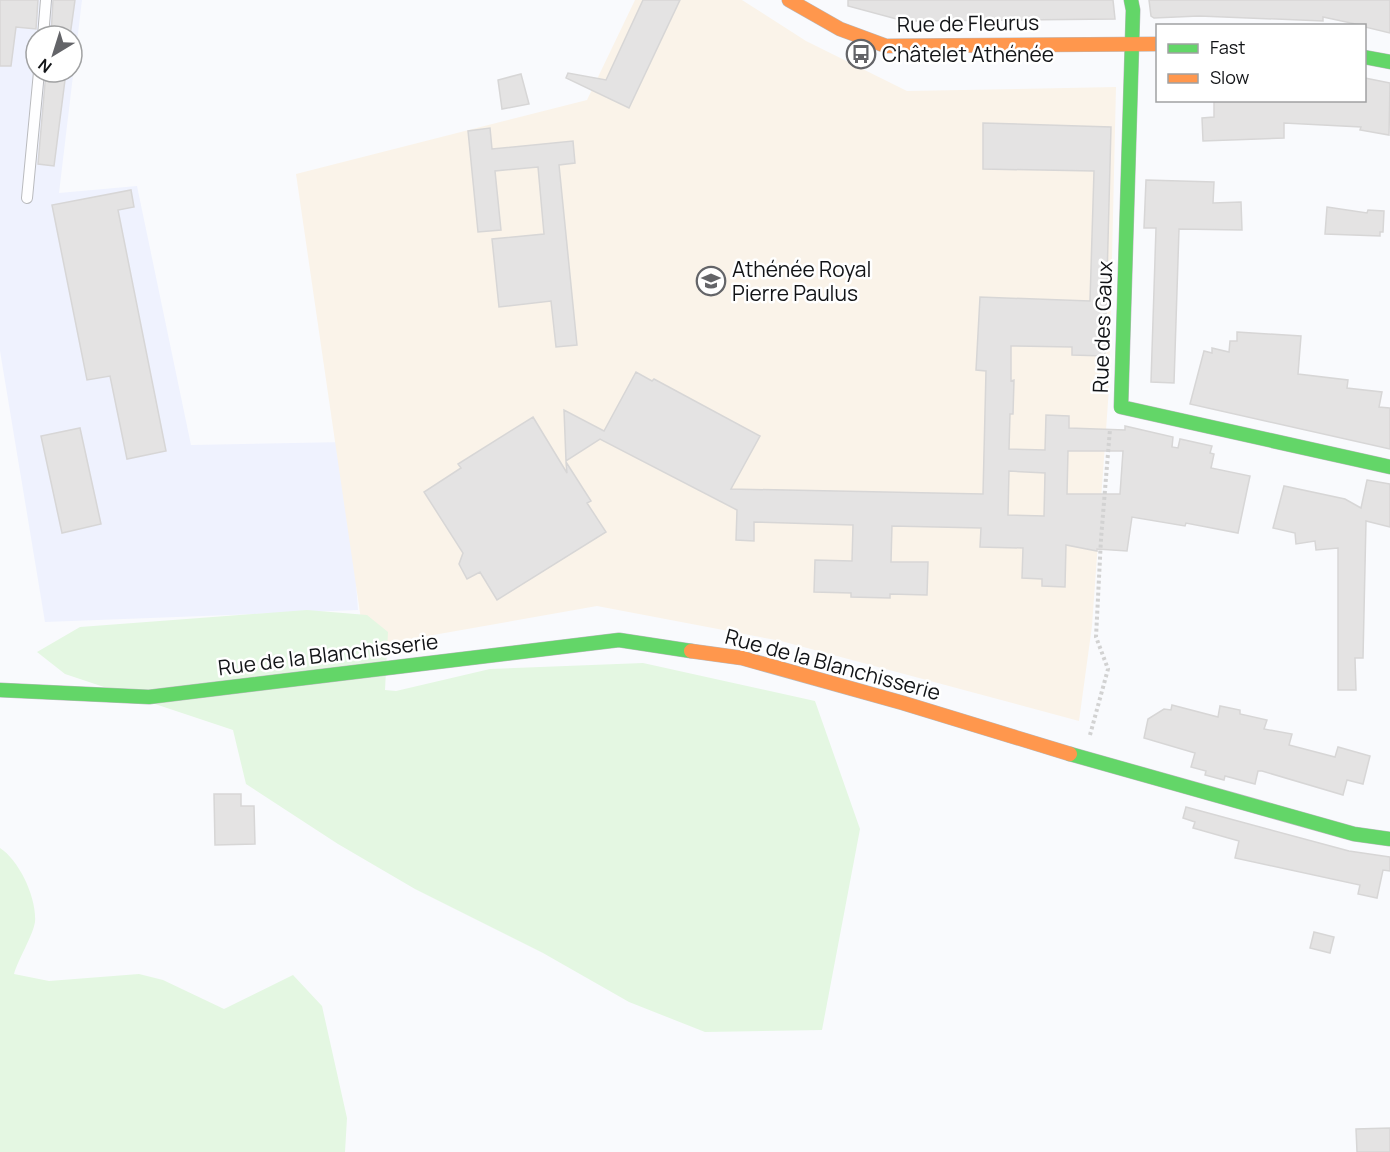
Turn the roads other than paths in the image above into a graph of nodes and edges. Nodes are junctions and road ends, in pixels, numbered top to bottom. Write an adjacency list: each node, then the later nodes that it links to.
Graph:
1 (46, 0): 4 (lane)
2 (789, 0): 6 (street, Rue de Fleurus)
3 (1131, 0): 6 (street, Rue des Gaux)
4 (44, 24)
5 (1156, 44): 6 (street, Rue de Fleurus)
6 (1131, 45): 11 (street, Rue des Gaux)
7 (1366, 57): 8 (street)
8 (1390, 62)
9 (38, 84): 10 (lane)
10 (27, 198)
11 (1390, 467)
12 (0, 690): 13 (street, Rue de la Blanchisserie)
13 (1390, 839)

